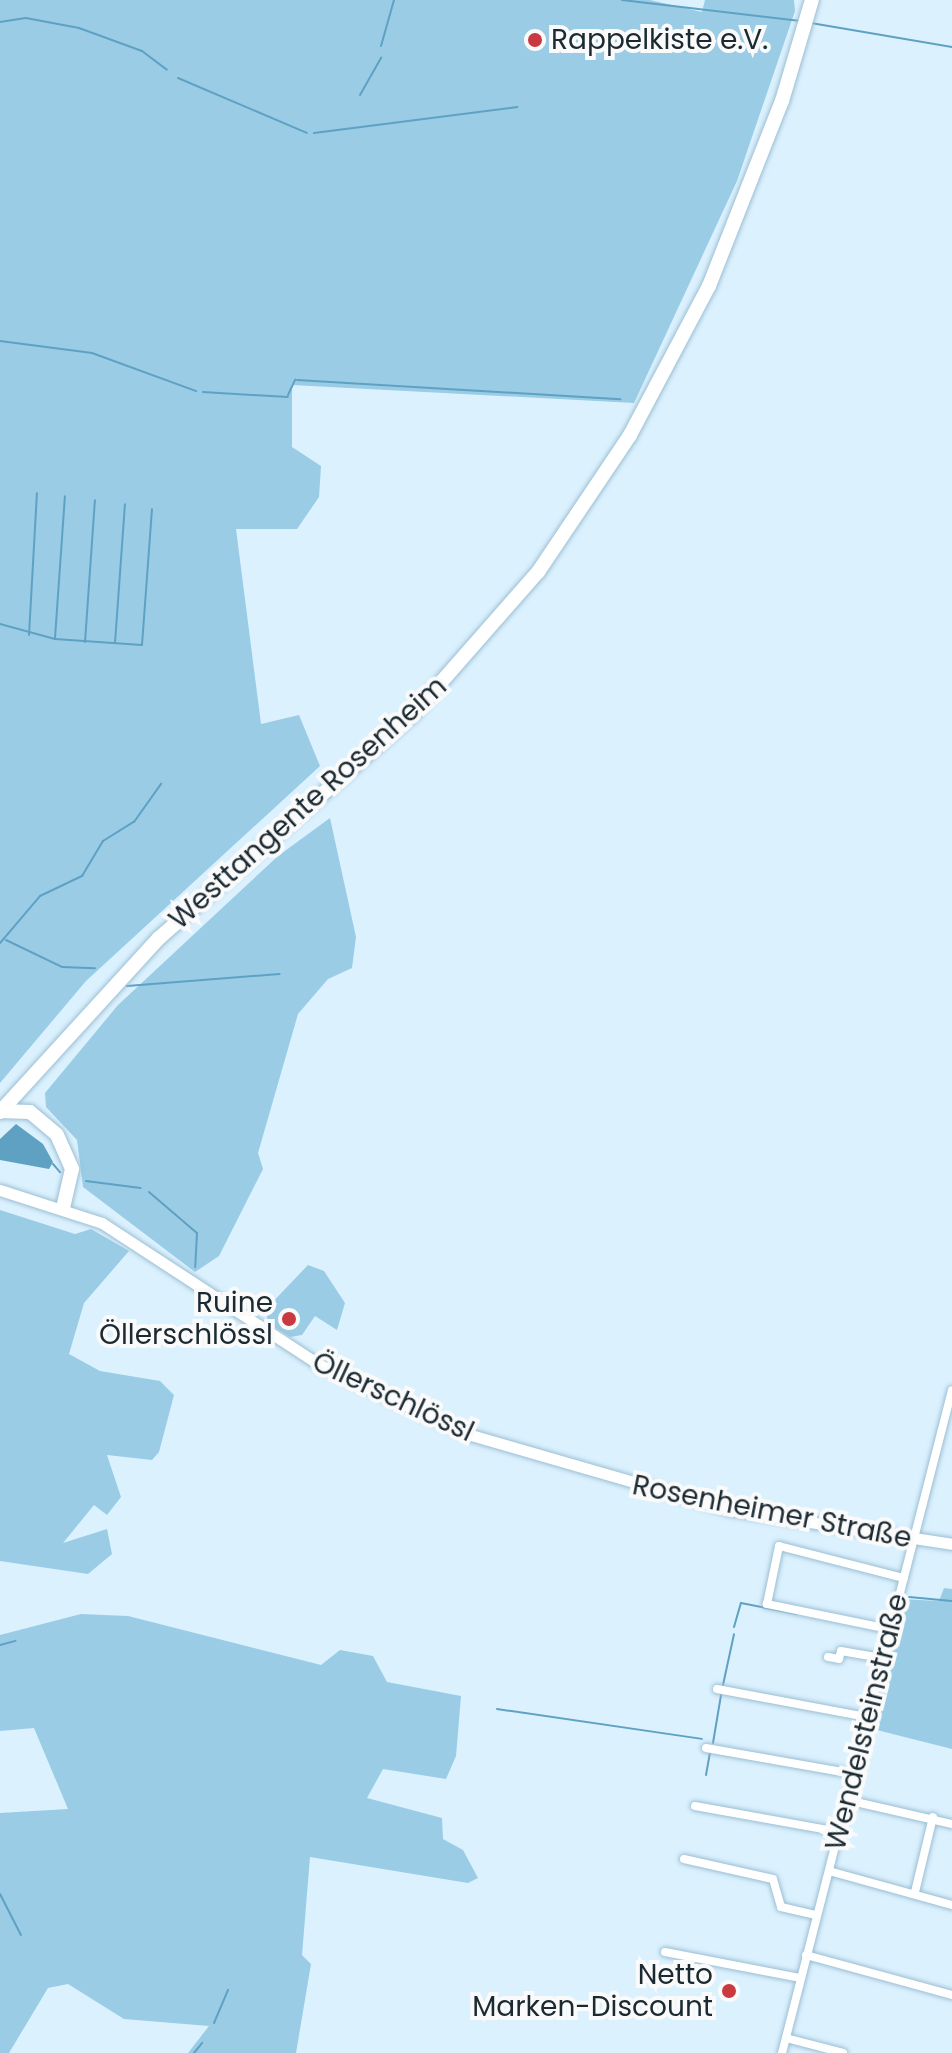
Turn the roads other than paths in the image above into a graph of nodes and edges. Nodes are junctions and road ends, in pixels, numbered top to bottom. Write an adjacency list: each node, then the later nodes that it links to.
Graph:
1 (812, 0): 2 (highway, Westtangente Rosenheim)
2 (24, 1082): 3 (highway, Westtangente Rosenheim); 4 (highway)
3 (0, 1112): 4 (highway)
4 (30, 1112): 6 (highway)
5 (0, 1190): 6 (street, Öllerschlössl)
6 (63, 1207): 8 (street, Öllerschlössl)
7 (952, 1390): 9 (street, Wendelsteinstraße)
8 (593, 1475): 9 (street, Rosenheimer Straße)
9 (914, 1542): 10 (street, Rosenheimer Straße); 11 (street, Wendelsteinstraße)
10 (952, 1544)
11 (904, 1578): 12 (street, Wendelsteinstraße); 12 (street)
12 (889, 1629): 14 (street, Wendelsteinstraße)
13 (828, 1657): 14 (street)
14 (881, 1658): 16 (street, Wendelsteinstraße)
15 (717, 1689): 16 (street)
16 (867, 1717): 18 (street, Wendelsteinstraße)
17 (706, 1748): 18 (street)
18 (854, 1774): 19 (street, Wendelsteinstraße)
19 (847, 1800): 21 (street); 23 (street, Wendelsteinstraße)
20 (695, 1806): 23 (street)
21 (933, 1817): 22 (street); 26 (street)
22 (952, 1824)
23 (839, 1832): 25 (street, Wendelsteinstraße)
24 (684, 1859): 28 (street)
25 (829, 1871): 26 (street); 28 (street, Wendelsteinstraße)
26 (915, 1892): 27 (street)
27 (952, 1905)
28 (816, 1915): 30 (street, Wendelsteinstraße)
29 (665, 1952): 31 (street)
30 (806, 1955): 31 (street, Wendelsteinstraße); 32 (street)
31 (800, 1978): 33 (street, Wendelsteinstraße)
32 (952, 1995)
33 (786, 2038): 34 (street, Wendelsteinstraße); 35 (street)
34 (782, 2053)
35 (843, 2053)

